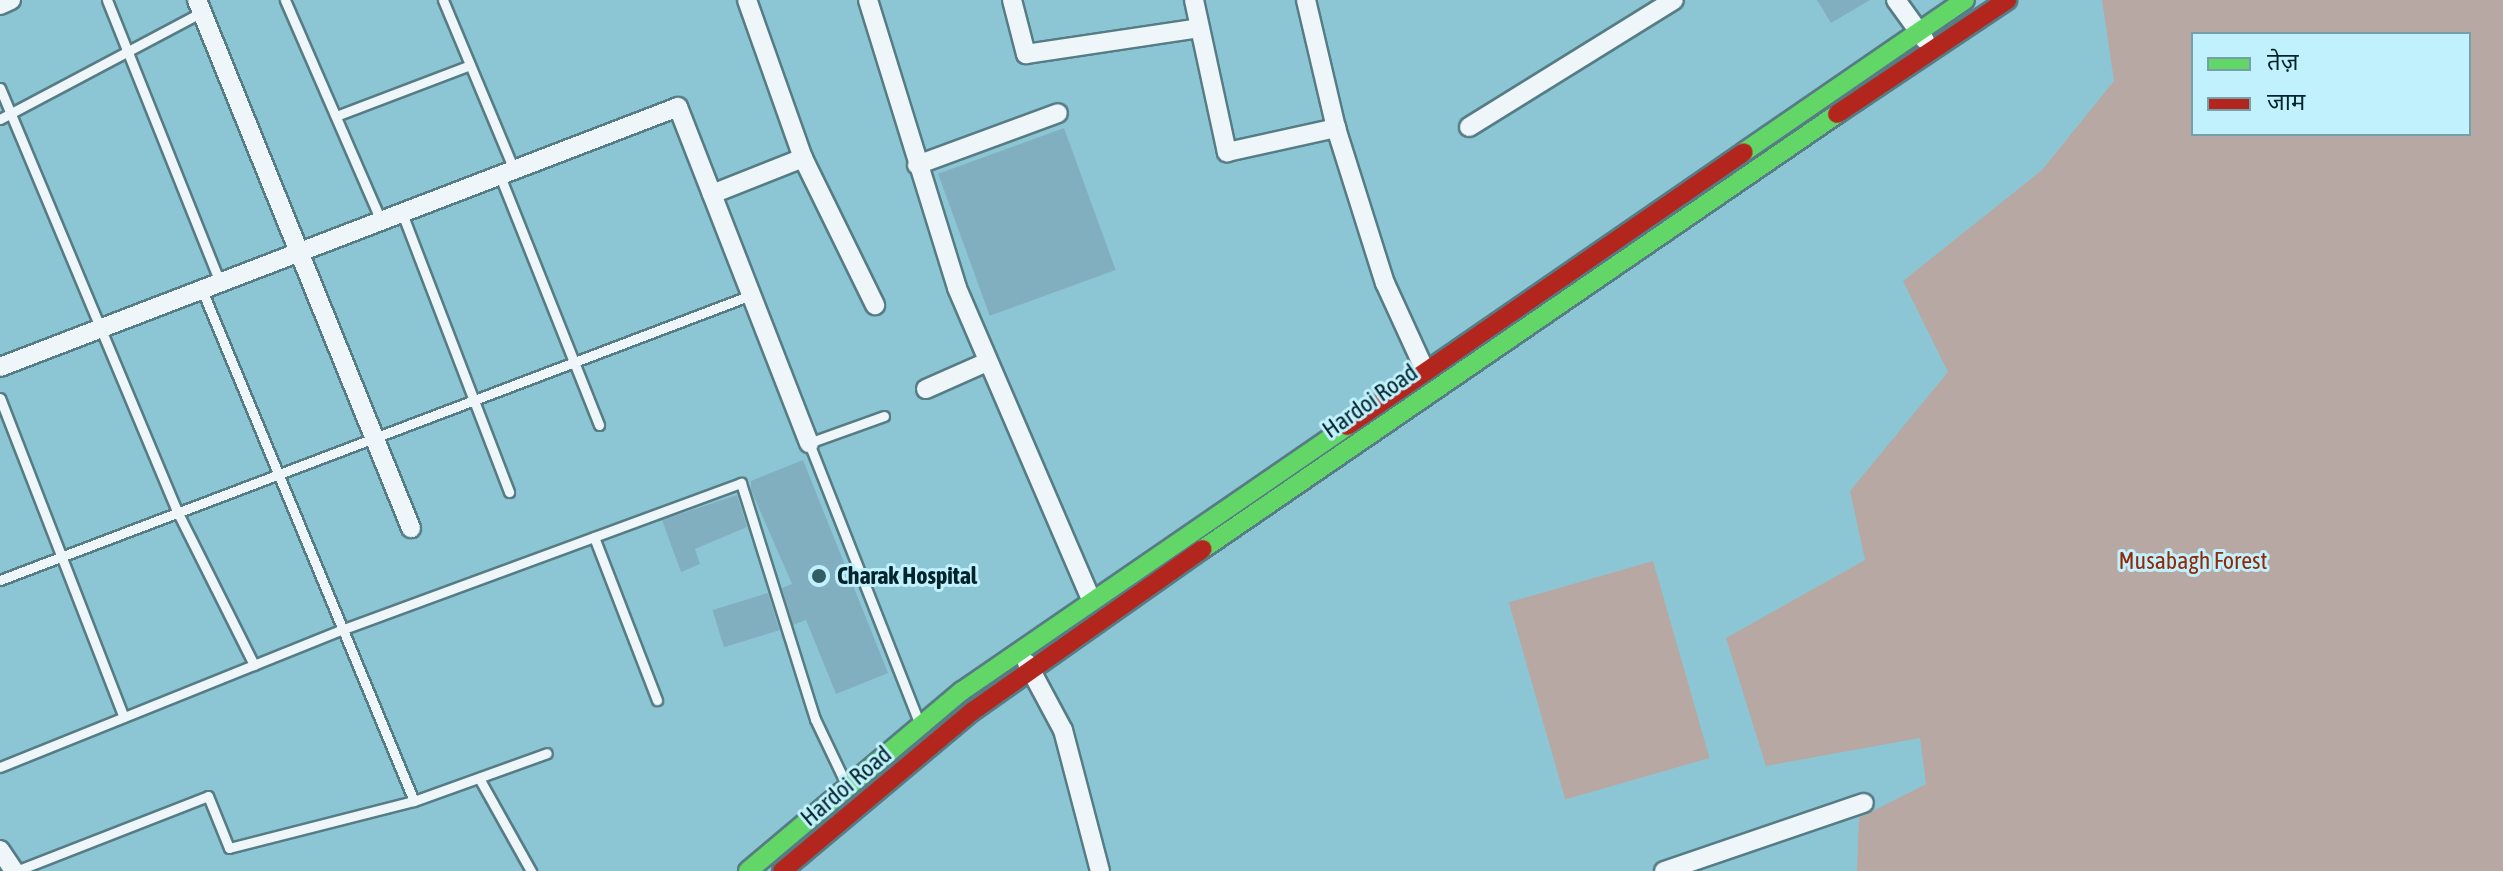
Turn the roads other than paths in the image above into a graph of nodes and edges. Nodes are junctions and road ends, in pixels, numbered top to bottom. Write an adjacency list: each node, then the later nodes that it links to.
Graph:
1 (11, 0): 14 (street)
2 (107, 0): 18 (lane)
3 (285, 0): 24 (lane)
4 (443, 0): 20 (lane)
5 (747, 0): 28 (street)
6 (868, 0): 29 (street)
7 (1012, 0): 16 (street)
8 (1194, 0): 16 (street)
9 (1306, 0): 27 (street)
10 (1674, 0): 26 (street)
11 (1896, 0): 17 (street)
12 (1965, 0): 17 (main road, Hardoi Road)
13 (2007, 0): 19 (main road, Hardoi Road)
14 (0, 5)
15 (200, 6): 18 (lane); 34 (street)
16 (1199, 28): 27 (street)
17 (1919, 32): 19 (street); 42 (main road, Hardoi Road)
18 (127, 50): 23 (lane); 35 (lane)
19 (1933, 50): 48 (main road, Hardoi Road)
20 (470, 65): 24 (lane); 30 (lane)
21 (0, 88): 23 (lane)
22 (1058, 113): 29 (street)
23 (11, 114): 25 (lane); 39 (lane)
24 (336, 116): 33 (lane)
25 (0, 119)
26 (1469, 127)
27 (1336, 128): 42 (street)
28 (803, 158): 31 (street); 38 (street)
29 (917, 165): 40 (street)
30 (507, 173): 31 (street); 32 (street); 41 (lane)
31 (712, 194): 37 (street)
32 (402, 213): 33 (street); 47 (lane)
33 (381, 221): 34 (street)
34 (304, 251): 35 (street); 51 (street)
35 (220, 283): 36 (street)
36 (202, 290): 39 (street); 53 (lane)
37 (751, 295): 41 (lane); 52 (street)
38 (875, 305)
39 (105, 327): 43 (street); 55 (lane)
40 (987, 362): 44 (street); 60 (street)
41 (575, 363): 47 (lane); 50 (lane)
42 (1423, 366): 45 (main road, Hardoi Road)
43 (0, 367)
44 (926, 389)
45 (1386, 392): 48 (main road); 60 (main road, Hardoi Road)
46 (0, 398): 58 (lane)
47 (474, 401): 51 (lane); 54 (lane)
48 (1400, 410): 64 (main road, Hardoi Road)
49 (884, 416): 52 (lane)
50 (599, 425)
51 (376, 438): 53 (lane); 56 (street)
52 (809, 443): 67 (lane)
53 (279, 475): 55 (lane); 61 (lane)
54 (509, 492)
55 (178, 513): 58 (lane); 63 (lane)
56 (411, 528)
57 (594, 537): 61 (lane); 65 (lane); 72 (lane)
58 (63, 556): 59 (lane); 66 (lane)
59 (0, 580)
60 (1091, 599): 62 (main road, Hardoi Road)
61 (344, 629): 63 (lane); 73 (lane)
62 (1018, 651): 64 (street); 67 (main road, Hardoi Road)
63 (254, 665): 66 (lane)
64 (1031, 669): 68 (main road, Hardoi Road); 76 (street)
65 (657, 700)
66 (124, 717): 70 (lane)
67 (921, 726): 68 (lane); 72 (main road, Hardoi Road)
68 (932, 745): 80 (main road, Hardoi Road)
69 (547, 753): 71 (lane)
70 (0, 767)
71 (479, 778): 73 (lane); 78 (lane)
72 (848, 787): 79 (main road, Hardoi Road)
73 (414, 801): 77 (lane)
74 (1864, 803): 81 (street)
75 (0, 850): 77 (street)
76 (1095, 868)
77 (15, 871)
78 (531, 871)
79 (748, 871)
80 (782, 871)
81 (1664, 871)

